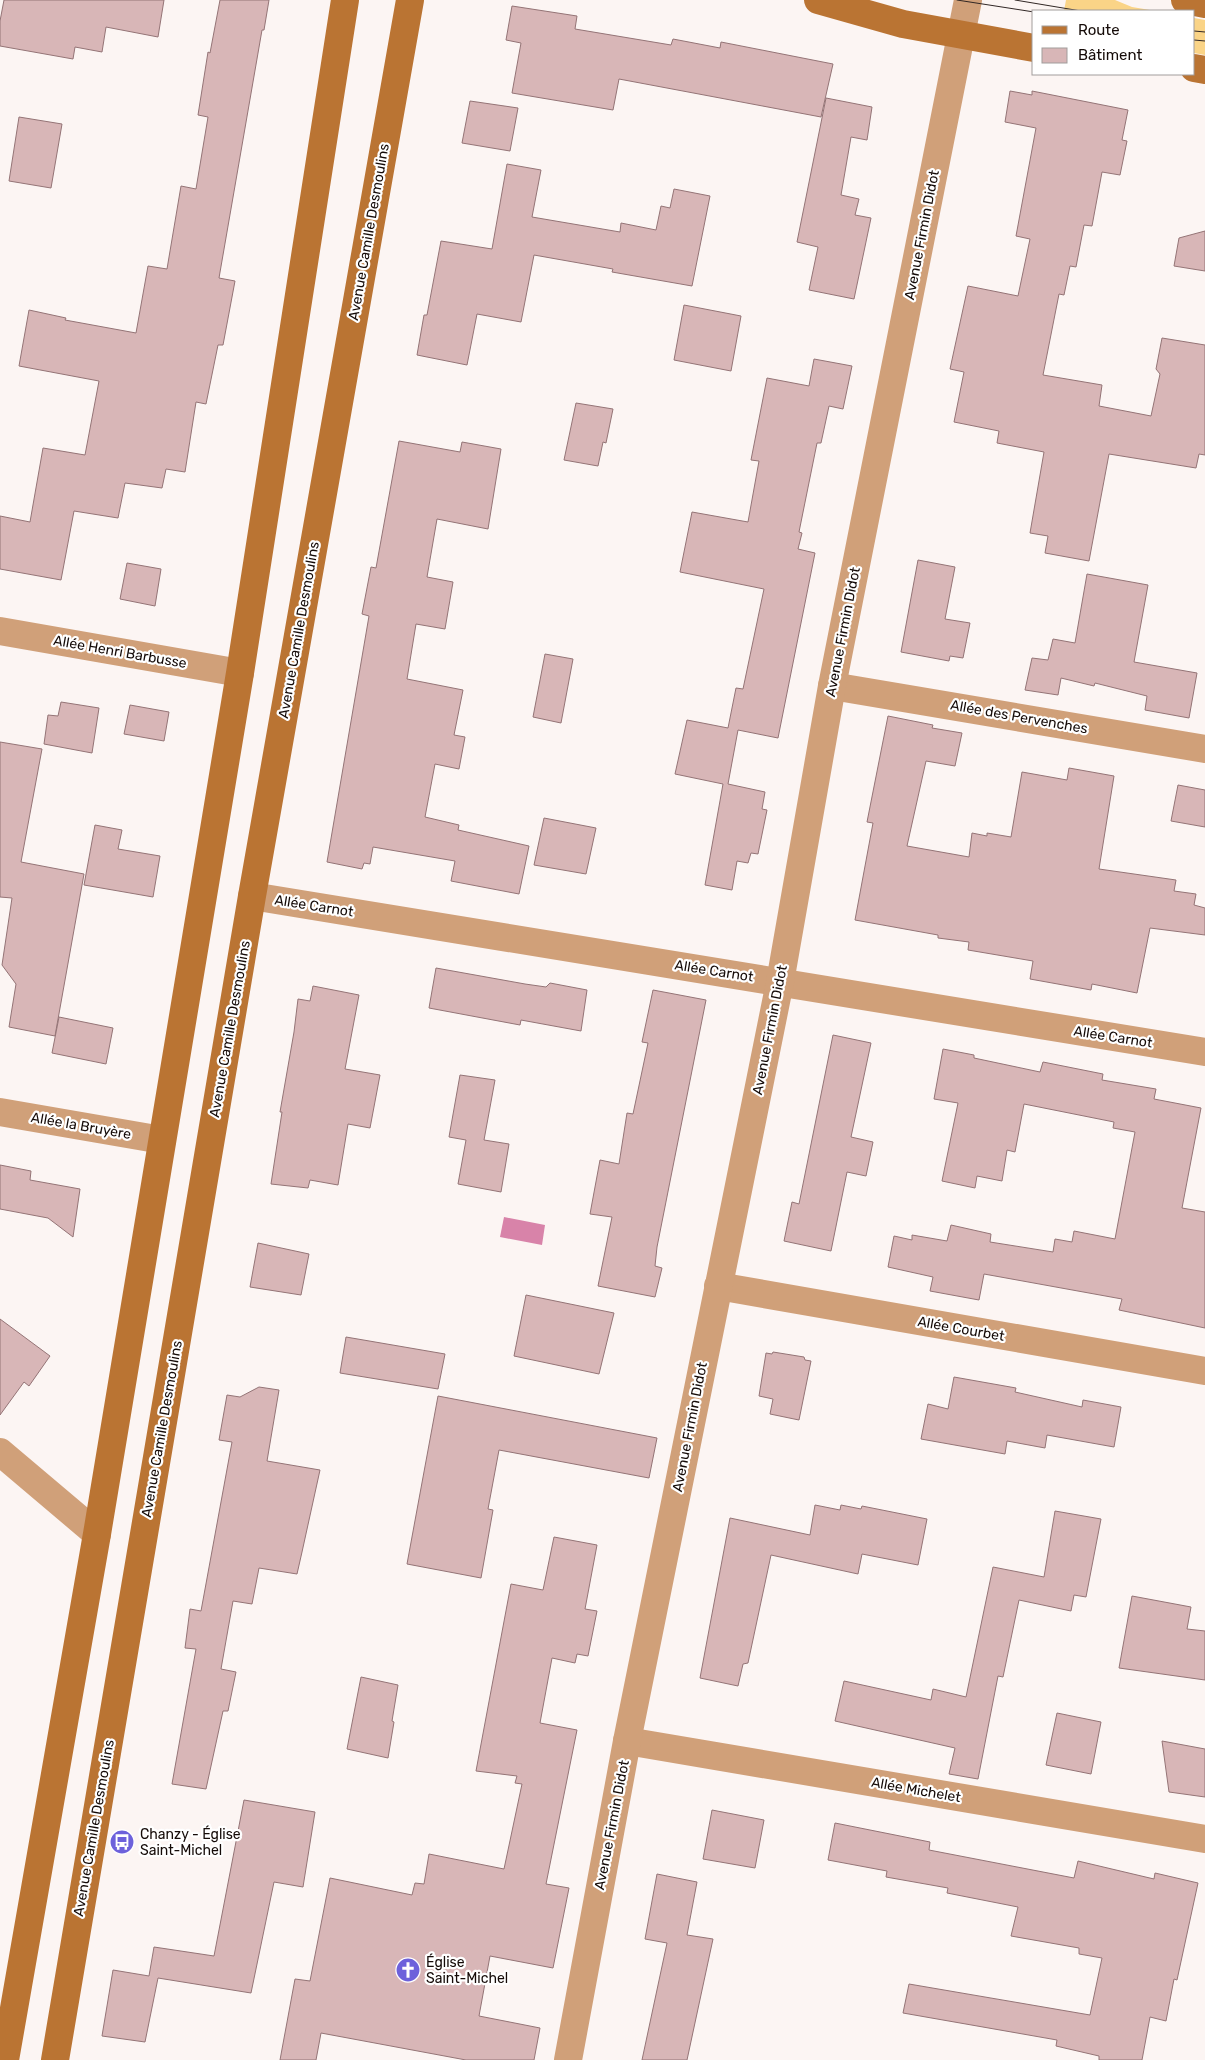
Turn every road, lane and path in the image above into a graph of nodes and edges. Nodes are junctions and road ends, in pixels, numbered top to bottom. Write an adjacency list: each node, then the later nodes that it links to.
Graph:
1 (345, 0): 10 (main road)
2 (410, 0): 13 (main road, Avenue Camille Desmoulins)
3 (818, 0): 7 (main road)
4 (968, 0): 7 (street, Avenue Firmin Didot)
5 (1185, 0): 6 (main road)
6 (1205, 4)
7 (962, 34): 8 (main road); 11 (street, Avenue Firmin Didot)
8 (1032, 48)
9 (0, 631): 10 (street, Allée Henri Barbusse)
10 (240, 674): 17 (main road)
11 (832, 686): 12 (street, Allée des Pervenches); 14 (street, Avenue Firmin Didot)
12 (1205, 749)
13 (252, 896): 14 (street, Allée Carnot); 25 (main road, Avenue Camille Desmoulins)
14 (780, 982): 15 (street, Allée Carnot); 18 (street, Avenue Firmin Didot)
15 (1205, 1052)
16 (0, 1112): 17 (street, Allée la Bruyère)
17 (162, 1140): 21 (main road)
18 (718, 1286): 19 (street, Allée Courbet); 22 (street, Avenue Firmin Didot)
19 (1205, 1371)
20 (0, 1452): 21 (street)
21 (97, 1534): 24 (main road)
22 (628, 1741): 23 (street, Allée Michelet); 26 (street, Avenue Firmin Didot)
23 (1205, 1839)
24 (4, 2060)
25 (55, 2060)
26 (568, 2060)

